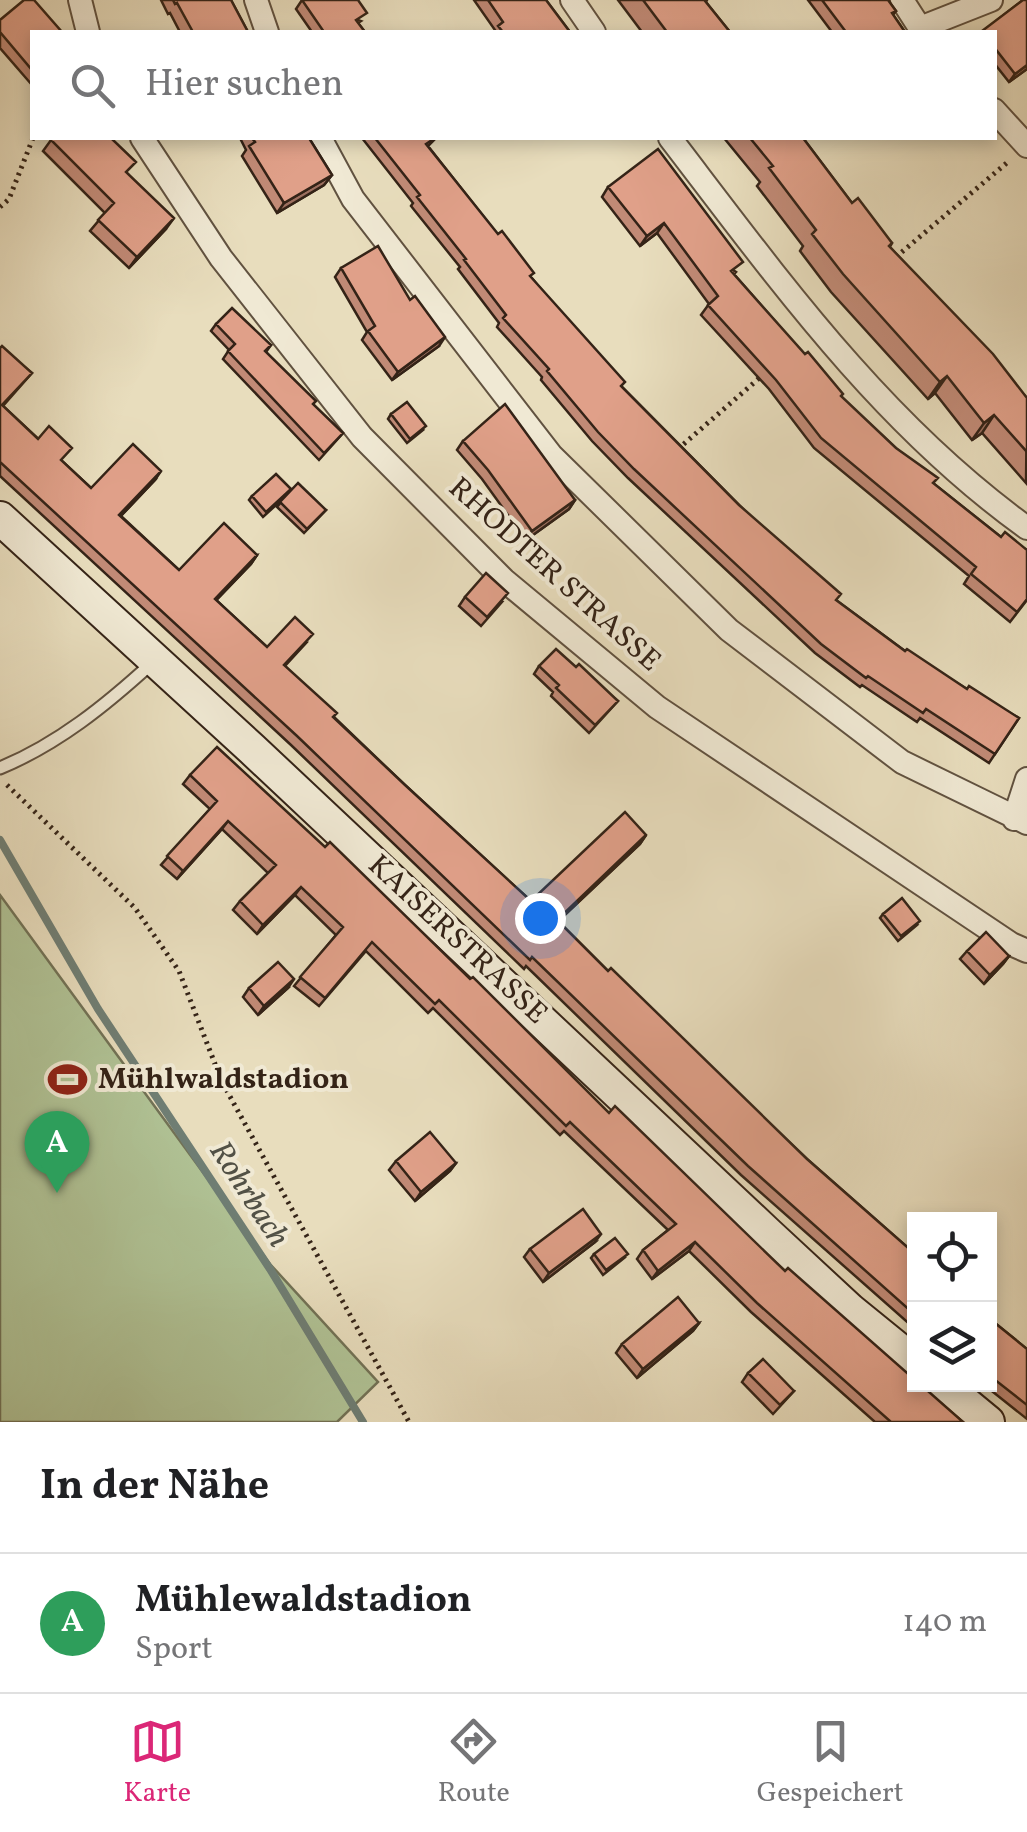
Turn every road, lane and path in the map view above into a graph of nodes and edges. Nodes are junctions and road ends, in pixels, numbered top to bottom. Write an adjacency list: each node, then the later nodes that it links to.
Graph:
1 (80, 0): 6 (street)
2 (256, 0): 7 (street)
3 (572, 0): 8 (street)
4 (902, 0): 9 (street)
5 (991, 0): 9 (street)
6 (88, 30)
7 (267, 30)
8 (593, 30)
9 (922, 30)
10 (997, 113): 15 (street)
11 (32, 140): 16 (path)
12 (143, 140): 24 (street, RHODTER STRASSE)
13 (321, 140): 23 (street)
14 (672, 140): 18 (street)
15 (1027, 146)
16 (0, 208)
17 (0, 518): 19 (main road, KAISERSTRASSE)
18 (1027, 528)
19 (156, 660): 20 (lane); 25 (main road, KAISERSTRASSE)
20 (0, 768)
21 (0, 778): 27 (path)
22 (1027, 779): 23 (street)
23 (1021, 821)
24 (1027, 951)
25 (907, 1356)
26 (952, 1392): 28 (main road)
27 (409, 1422)
28 (988, 1422)

